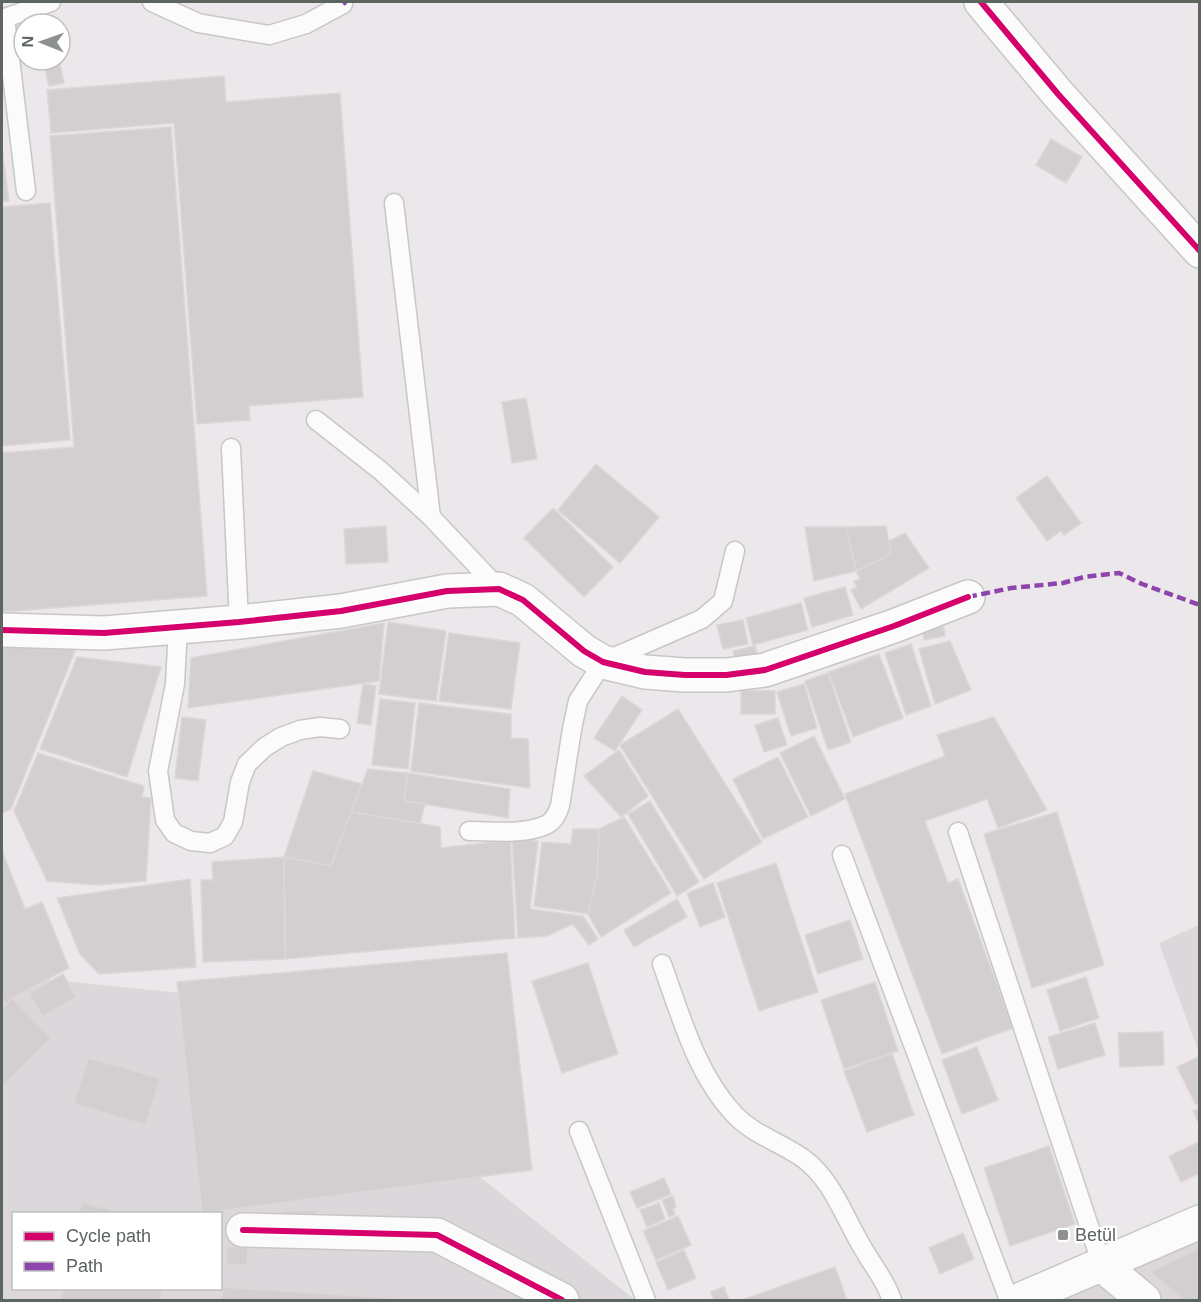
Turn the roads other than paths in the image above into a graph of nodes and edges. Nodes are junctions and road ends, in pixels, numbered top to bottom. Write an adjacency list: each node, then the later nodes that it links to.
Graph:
1 (51, 2): 5 (lane)
2 (152, 2): 4 (lane)
3 (981, 2): 8 (street)
4 (343, 4)
5 (3, 18): 6 (lane)
6 (26, 191)
7 (394, 203): 11 (lane)
8 (1200, 251)
9 (316, 420): 11 (lane)
10 (231, 448): 15 (lane)
11 (431, 517): 13 (lane)
12 (735, 551): 18 (lane)
13 (499, 589): 15 (street); 18 (street)
14 (968, 597): 18 (street)
15 (239, 622): 16 (street)
16 (178, 627): 17 (street); 19 (lane)
17 (2, 630)
18 (603, 662): 20 (lane)
19 (340, 729)
20 (469, 831)
21 (958, 832): 27 (lane)
22 (842, 855): 31 (lane)
23 (662, 964): 30 (lane)
24 (579, 1131): 29 (lane)
25 (1200, 1222): 27 (street)
26 (243, 1230): 28 (street)
27 (1102, 1264): 32 (street); 33 (street)
28 (562, 1300)
29 (646, 1300)
30 (892, 1300)
31 (1009, 1300)
32 (1019, 1300)
33 (1144, 1300)

